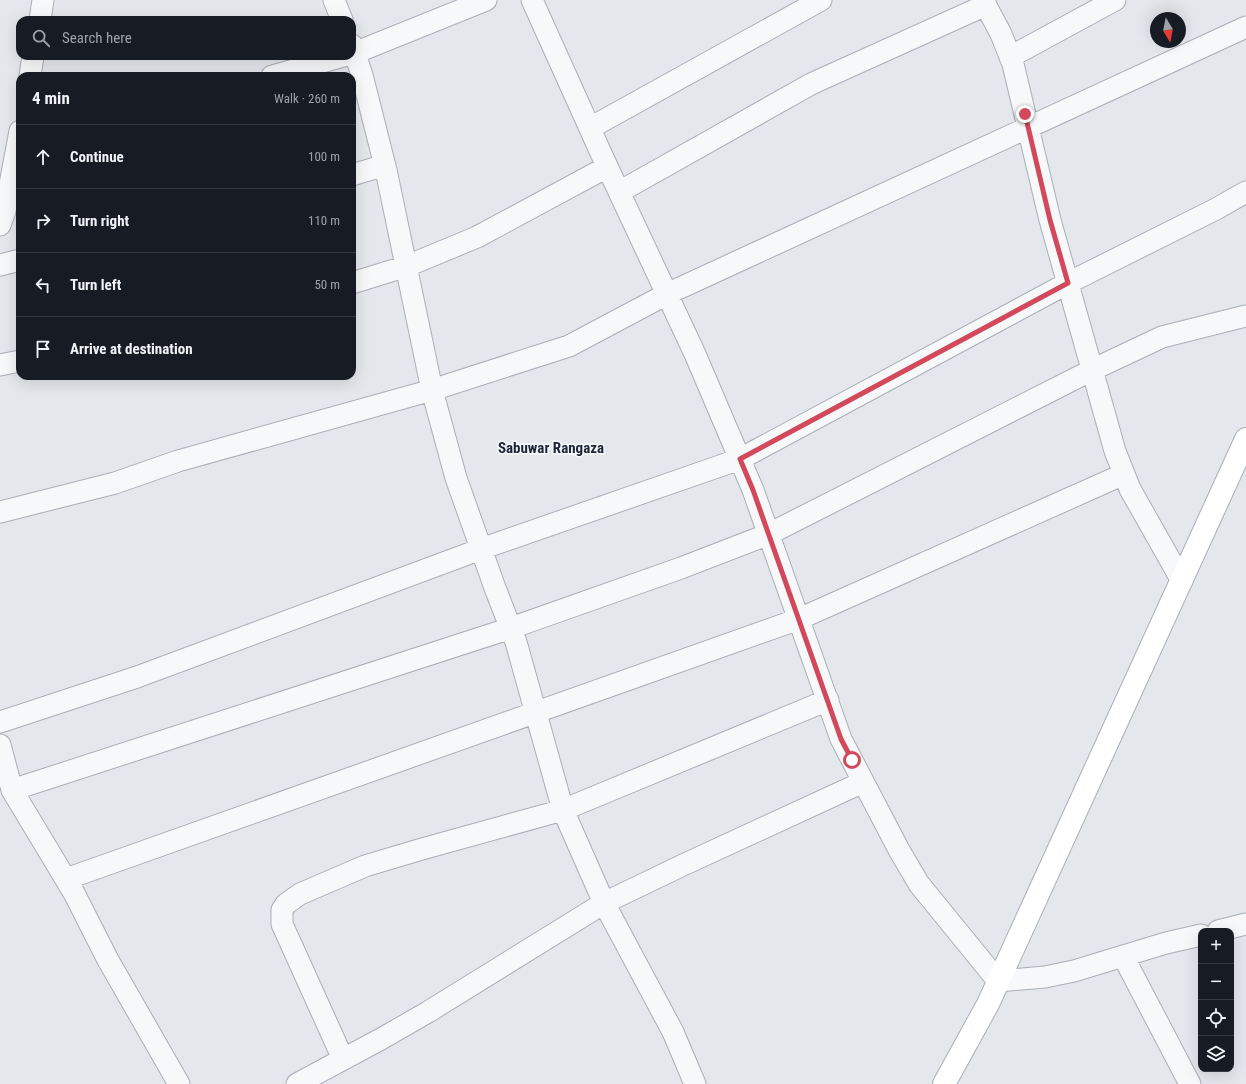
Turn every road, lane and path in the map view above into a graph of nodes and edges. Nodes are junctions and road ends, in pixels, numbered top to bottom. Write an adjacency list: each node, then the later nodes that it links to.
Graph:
1 (43, 0): 8 (street)
2 (334, 0): 9 (street)
3 (486, 0): 11 (street)
4 (532, 0): 19 (street)
5 (821, 0): 19 (street)
6 (1115, 0): 12 (street)
7 (985, 2): 12 (street); 24 (street)
8 (41, 16)
9 (340, 16)
10 (1246, 27): 18 (street)
11 (356, 50)
12 (1010, 57): 18 (street)
13 (32, 60): 16 (street)
14 (325, 60): 17 (street)
15 (353, 60): 21 (street)
16 (31, 72)
17 (285, 72)
18 (1028, 127): 31 (street); 32 (street)
19 (590, 128): 22 (street)
20 (16, 156): 26 (street)
21 (385, 165): 23 (street); 29 (street)
22 (608, 167): 24 (street); 29 (street)
23 (356, 173)
24 (619, 192): 32 (street)
25 (1246, 192): 31 (street)
26 (0, 225)
27 (16, 261): 28 (street)
28 (0, 265)
29 (407, 266): 30 (street); 37 (street)
30 (356, 282)
31 (1068, 283): 36 (street); 39 (street)
32 (667, 294): 37 (street); 39 (street)
33 (1246, 316): 36 (street)
34 (16, 363): 35 (street)
35 (0, 365)
36 (1092, 370): 40 (street); 42 (street)
37 (432, 390): 41 (street); 43 (street)
38 (1246, 439): 44 (main road)
39 (740, 459): 42 (street); 43 (street)
40 (1124, 474): 44 (street); 45 (street)
41 (0, 512)
42 (769, 534): 45 (street); 46 (street)
43 (481, 549): 46 (street); 49 (street)
44 (1182, 581): 60 (main road)
45 (799, 618): 47 (street); 48 (street)
46 (511, 628): 48 (street); 52 (street)
47 (828, 700): 51 (street); 53 (street)
48 (536, 712): 53 (street); 54 (street)
49 (0, 722)
50 (0, 745): 52 (street)
51 (863, 782): 55 (street); 60 (street)
52 (12, 790): 54 (street)
53 (564, 810): 55 (street); 61 (street)
54 (66, 879): 62 (street)
55 (604, 903): 61 (street); 64 (street)
56 (1246, 924): 57 (street)
57 (1230, 928)
58 (1198, 936): 59 (street)
59 (1123, 956): 60 (street); 66 (street)
60 (998, 981): 65 (main road)
61 (343, 1060): 63 (street)
62 (179, 1084)
63 (297, 1084)
64 (695, 1084)
65 (944, 1084)
66 (1190, 1084)

